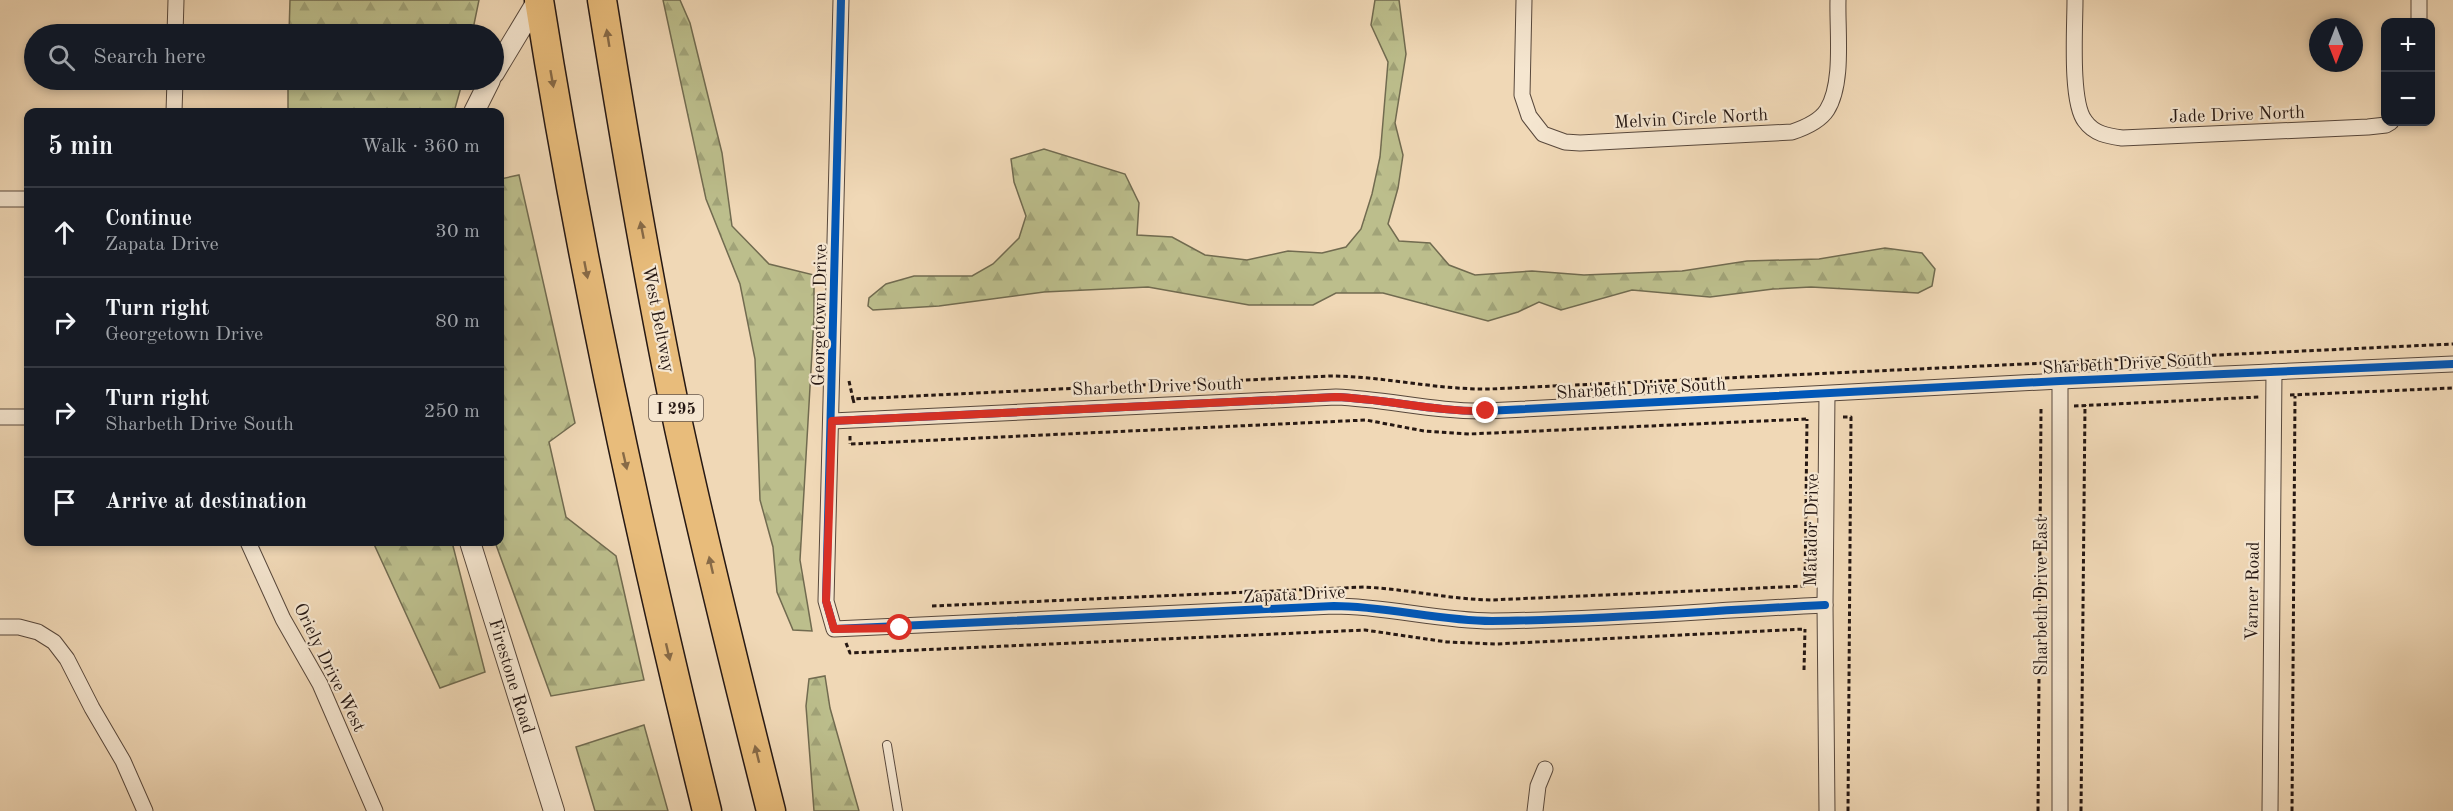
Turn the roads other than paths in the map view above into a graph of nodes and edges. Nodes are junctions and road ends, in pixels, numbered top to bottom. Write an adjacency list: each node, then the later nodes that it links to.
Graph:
1 (176, 0): 10 (street)
2 (538, 0): 11 (street); 36 (highway, one-way to 36)
3 (602, 0): 37 (highway, West Beltway / I 295, one-way to 3)
4 (841, 0): 25 (street, Georgetown Drive)
5 (1524, 0): 6 (street, Melvin Circle North)
6 (1838, 0)
7 (2075, 0): 16 (street, Jade Drive North)
8 (2419, 0): 9 (street)
9 (2419, 18)
10 (175, 24)
11 (504, 56)
12 (175, 90): 14 (street)
13 (485, 90): 15 (street)
14 (174, 108)
15 (476, 108)
16 (2381, 126)
17 (0, 199): 18 (street)
18 (24, 199)
19 (2453, 364): 20 (street, Sharbeth Drive South)
20 (2274, 372): 21 (street, Sharbeth Drive South); 42 (street, Varner Road)
21 (2060, 381): 22 (street, Sharbeth Drive South); 41 (street, Sharbeth Drive East)
22 (1827, 394): 25 (street, Sharbeth Drive South); 28 (street, Matador Drive)
23 (0, 417): 24 (street)
24 (24, 417)
25 (832, 421): 30 (street, Georgetown Drive)
26 (250, 546): 34 (street, Oriely Drive West)
27 (471, 546): 35 (street, Firestone Road)
28 (1825, 605): 30 (street, Zapata Drive); 40 (street, Matador Drive)
29 (0, 627): 33 (street)
30 (841, 630)
31 (887, 745): 38 (lane)
32 (1545, 770): 39 (street)
33 (145, 811)
34 (375, 811)
35 (554, 811)
36 (706, 811)
37 (771, 811)
38 (898, 811)
39 (1535, 811)
40 (1827, 811)
41 (2060, 811)
42 (2270, 811)

